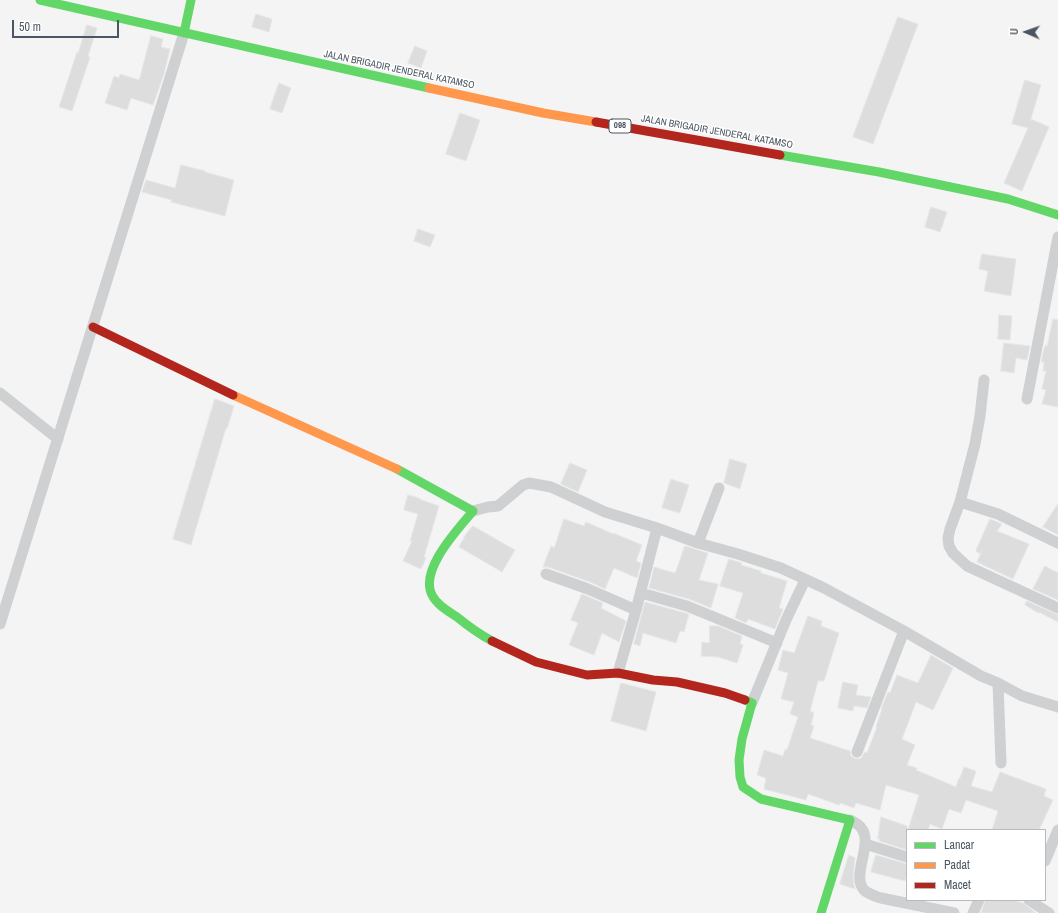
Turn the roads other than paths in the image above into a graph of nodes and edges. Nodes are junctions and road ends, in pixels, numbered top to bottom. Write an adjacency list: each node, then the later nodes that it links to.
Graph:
1 (40, 0): 3 (street, 098)
2 (191, 0): 3 (street)
3 (184, 33): 4 (street, JALAN BRIGADIR JENDERAL KATAMSO / 098); 6 (street)
4 (1058, 215)
5 (1058, 237): 9 (street)
6 (93, 327): 10 (street); 13 (street)
7 (984, 380): 12 (street)
8 (0, 393): 10 (street)
9 (1027, 400)
10 (58, 439): 22 (street)
11 (719, 488): 15 (street)
12 (960, 502): 16 (street); 20 (street)
13 (473, 511): 14 (street); 25 (street)
14 (658, 528): 15 (street); 19 (street)
15 (698, 543): 18 (street)
16 (1058, 543)
17 (546, 574): 21 (street)
18 (805, 580): 23 (street); 24 (street)
19 (641, 593): 21 (street); 24 (street)
20 (1058, 608)
21 (636, 610): 25 (street)
22 (0, 624)
23 (904, 631): 26 (street); 29 (street)
24 (777, 644): 27 (street)
25 (618, 673): 27 (street)
26 (998, 683): 28 (street); 30 (street)
27 (752, 703): 31 (street)
28 (1058, 707)
29 (857, 752)
30 (1001, 764)
31 (850, 820): 33 (street); 38 (street)
32 (1058, 830): 35 (street)
33 (865, 844): 34 (street); 39 (street)
34 (906, 857)
35 (1046, 859)
36 (979, 901): 40 (street)
37 (1031, 901): 41 (street)
38 (821, 913)
39 (954, 913)
40 (973, 913)
41 (1049, 913)

